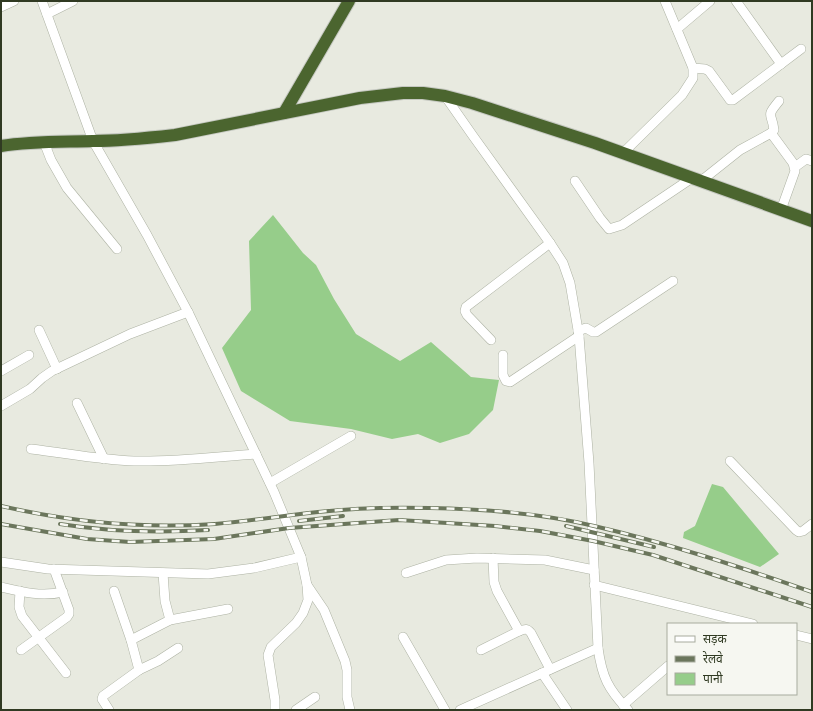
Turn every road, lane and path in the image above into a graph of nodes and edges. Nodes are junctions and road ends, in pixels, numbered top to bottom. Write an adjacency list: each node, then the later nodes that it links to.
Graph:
1 (14, 1): 8 (street)
2 (42, 1): 9 (street)
3 (73, 1): 9 (street)
4 (349, 1): 16 (highway)
5 (664, 1): 10 (street)
6 (710, 1): 10 (street)
7 (736, 1): 12 (street)
8 (1, 7)
9 (47, 14): 18 (street)
10 (677, 29): 13 (street)
11 (801, 49): 12 (street)
12 (781, 64): 13 (street)
13 (693, 68): 21 (street)
14 (445, 96): 16 (highway); 21 (highway); 28 (street)
15 (779, 101): 17 (street)
16 (284, 113): 18 (highway)
17 (771, 133): 23 (street); 24 (street)
18 (93, 141): 19 (highway); 31 (street)
19 (44, 142): 20 (highway); 29 (street)
20 (1, 146)
21 (623, 154): 24 (highway)
22 (812, 161): 23 (street)
23 (795, 167): 26 (street)
24 (697, 180): 25 (street); 26 (highway)
25 (575, 182)
26 (781, 210): 27 (highway)
27 (812, 221)
28 (550, 243): 33 (street); 34 (street)
29 (117, 249)
30 (673, 281): 33 (street)
31 (188, 312): 37 (street); 43 (street)
32 (39, 330): 37 (street)
33 (579, 334): 35 (street); 52 (street)
34 (490, 340)
35 (503, 355)
36 (29, 356): 38 (street)
37 (57, 369): 40 (street)
38 (1, 371)
39 (78, 403): 44 (street)
40 (1, 406)
41 (351, 436): 46 (street)
42 (31, 449): 44 (street)
43 (256, 454): 44 (street); 46 (street)
44 (104, 459)
45 (730, 461): 47 (street)
46 (270, 483): 48 (street)
47 (812, 524)
48 (301, 557): 54 (street); 55 (street)
49 (493, 558): 52 (street); 53 (street); 64 (street)
50 (1, 562): 51 (street)
51 (54, 569): 54 (street); 60 (street)
52 (594, 570): 56 (street)
53 (406, 572)
54 (163, 573): 62 (street)
55 (307, 585): 81 (street); 83 (street)
56 (594, 585): 63 (street); 71 (street)
57 (1, 587): 58 (street)
58 (20, 591): 60 (street); 66 (street)
59 (114, 591): 69 (street)
60 (62, 592): 66 (street)
61 (228, 609): 62 (street)
62 (170, 620): 69 (street)
63 (749, 623)
64 (519, 631): 73 (street); 76 (street)
65 (797, 635): 68 (street)
66 (38, 637): 72 (street); 77 (street)
67 (403, 637): 84 (street)
68 (812, 639)
69 (131, 640): 75 (street)
70 (178, 648): 75 (street)
71 (598, 648): 76 (street); 79 (street)
72 (21, 650)
73 (481, 650)
74 (667, 667): 79 (street)
75 (139, 670): 80 (street)
76 (546, 671): 85 (street); 86 (street)
77 (66, 673)
78 (315, 697): 82 (street)
79 (626, 707)
80 (109, 710)
81 (275, 710)
82 (296, 710)
83 (350, 710)
84 (445, 710)
85 (460, 710)
86 (567, 710)

